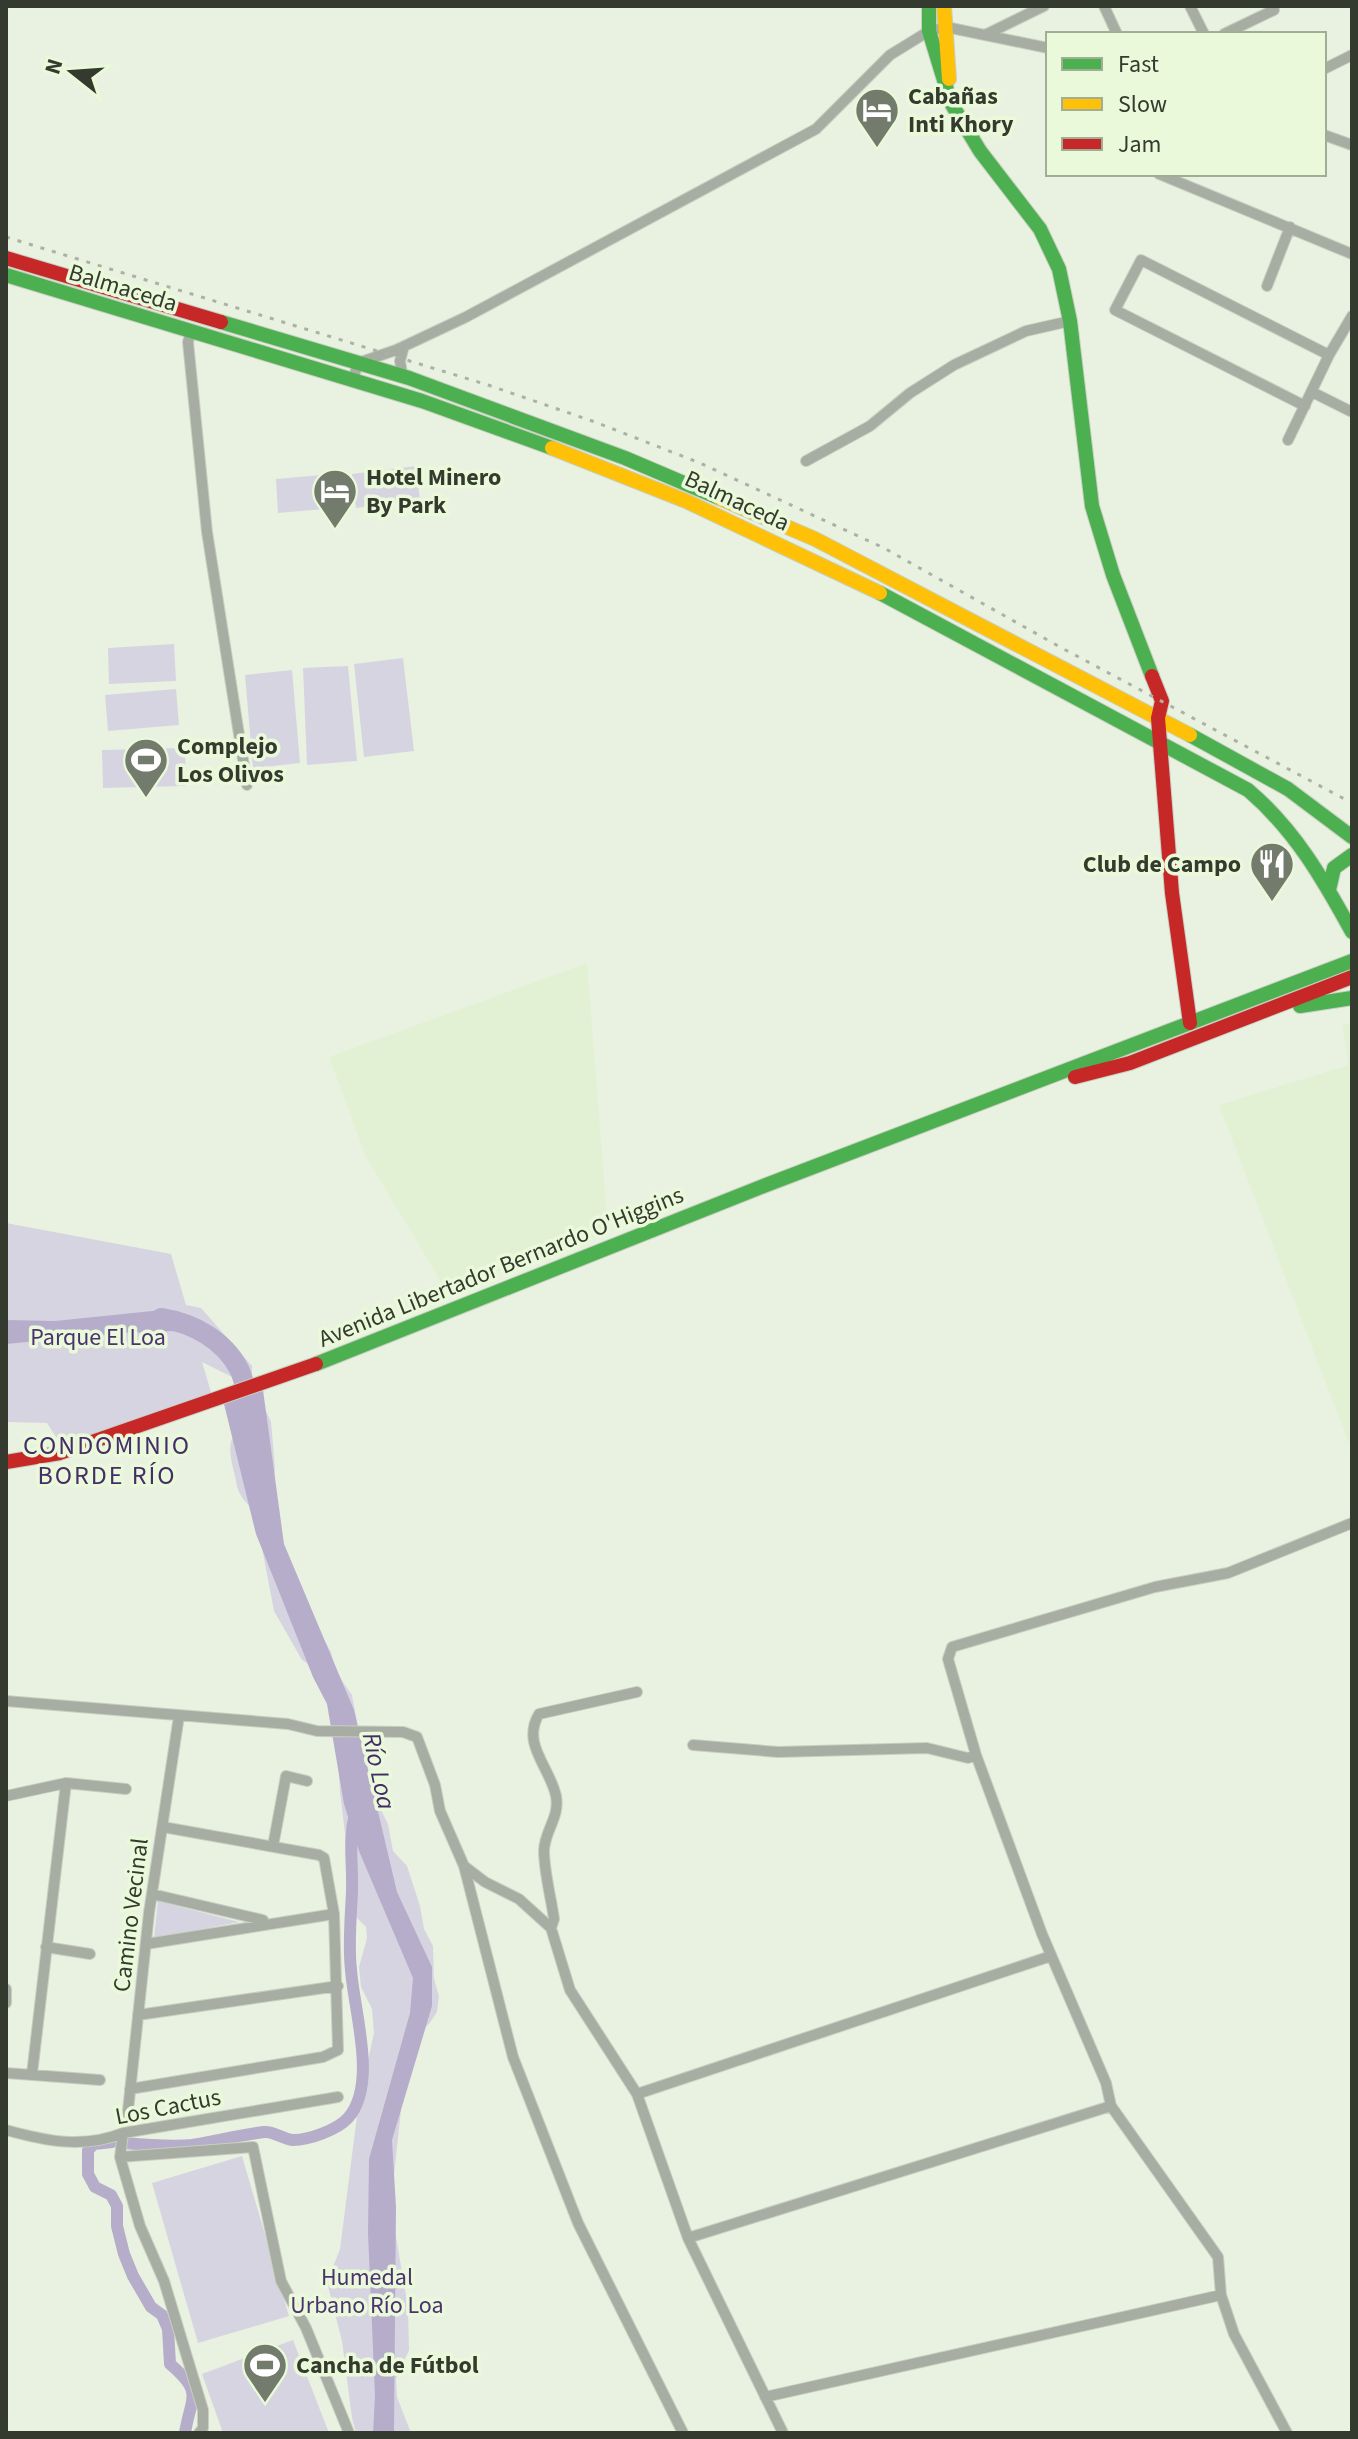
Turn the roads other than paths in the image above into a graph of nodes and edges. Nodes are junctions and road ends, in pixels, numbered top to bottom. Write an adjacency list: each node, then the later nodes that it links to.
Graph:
1 (929, 6): 8 (main road)
2 (944, 6): 7 (main road)
3 (1044, 6): 12 (street)
4 (1104, 6): 9 (street)
5 (1190, 6): 10 (street)
6 (1272, 6): 11 (street)
7 (946, 27): 8 (street); 12 (street); 16 (main road)
8 (929, 31): 16 (main road); 29 (street)
9 (1116, 32)
10 (1203, 32)
11 (1228, 32)
12 (985, 35): 13 (street)
13 (1046, 48)
14 (1352, 55): 15 (street)
15 (1326, 68)
16 (951, 103): 26 (main road)
17 (1326, 136): 18 (street)
18 (1352, 145)
19 (1164, 176): 20 (street)
20 (1290, 227): 21 (street); 24 (street)
21 (1352, 254)
22 (6, 258): 31 (main road, Balmaceda)
23 (6, 275): 27 (main road, Balmaceda)
24 (1267, 286)
25 (1352, 316): 28 (street)
26 (1070, 321): 38 (street); 39 (main road)
27 (191, 331): 33 (main road, Balmaceda); 41 (street)
28 (1347, 332): 30 (street)
29 (404, 346): 31 (street); 32 (street)
30 (1329, 355): 34 (street); 35 (street)
31 (358, 363): 32 (main road, Balmaceda); 33 (street)
32 (409, 378): 39 (main road, Balmaceda)
33 (353, 380): 40 (main road, Balmaceda)
34 (1312, 392): 35 (street); 36 (street)
35 (1305, 406): 37 (street)
36 (1352, 412)
37 (1288, 440)
38 (806, 461)
39 (1158, 718): 40 (main road); 42 (main road, Balmaceda)
40 (1160, 742): 44 (main road, Balmaceda); 50 (main road)
41 (247, 785)
42 (1352, 837)
43 (1352, 855): 44 (main road)
44 (1329, 890): 45 (main road, Balmaceda)
45 (1352, 932)
46 (1352, 944): 47 (main road)
47 (1350, 967): 49 (main road, Avenida Libertador Bernardo O'Higgins); 50 (main road, Avenida Libertador Bernardo O'Higgins)
48 (1352, 998): 49 (main road)
49 (1255, 1014): 51 (main road, Avenida Libertador Bernardo O'Higgins)
50 (1190, 1023): 51 (main road, Avenida Libertador Bernardo O'Higgins)
51 (1007, 1094): 52 (main road, Avenida Libertador Bernardo O'Higgins)
52 (6, 1462)
53 (1352, 1523): 58 (street)
54 (637, 1692): 69 (street)
55 (6, 1701): 56 (street)
56 (179, 1716): 63 (street, Camino Vecinal); 65 (street)
57 (693, 1745): 58 (street)
58 (976, 1755): 73 (street)
59 (307, 1781): 64 (street)
60 (66, 1783): 61 (street); 62 (street); 71 (street)
61 (126, 1789)
62 (6, 1796)
63 (163, 1827): 64 (street); 66 (street, Camino Vecinal)
64 (273, 1846): 67 (street)
65 (464, 1866): 69 (street); 94 (street)
66 (152, 1894): 68 (street); 70 (street, Camino Vecinal)
67 (334, 1914): 68 (street); 74 (street)
68 (270, 1922): 70 (street)
69 (551, 1928): 82 (street)
70 (146, 1944): 77 (street, Camino Vecinal)
71 (46, 1947): 72 (street); 79 (street)
72 (90, 1954)
73 (1051, 1956): 82 (street); 84 (street)
74 (338, 1986): 77 (street); 81 (street)
75 (6, 1989): 76 (street)
76 (6, 2003)
77 (138, 2015): 81 (street, Camino Vecinal)
78 (6, 2073): 79 (street)
79 (32, 2074): 80 (street)
80 (100, 2080)
81 (130, 2089): 85 (street, Camino Vecinal)
82 (637, 2094): 89 (street)
83 (338, 2097): 87 (street, Los Cactus)
84 (1111, 2106): 89 (street); 90 (street)
85 (127, 2120)
86 (6, 2130): 87 (street, Los Cactus)
87 (123, 2133): 88 (street)
88 (120, 2157): 92 (street); 93 (street)
89 (688, 2238): 91 (street)
90 (1221, 2295): 91 (street); 96 (street)
91 (765, 2397): 95 (street)
92 (199, 2433)
93 (349, 2433)
94 (683, 2433)
95 (783, 2433)
96 (1287, 2433)

